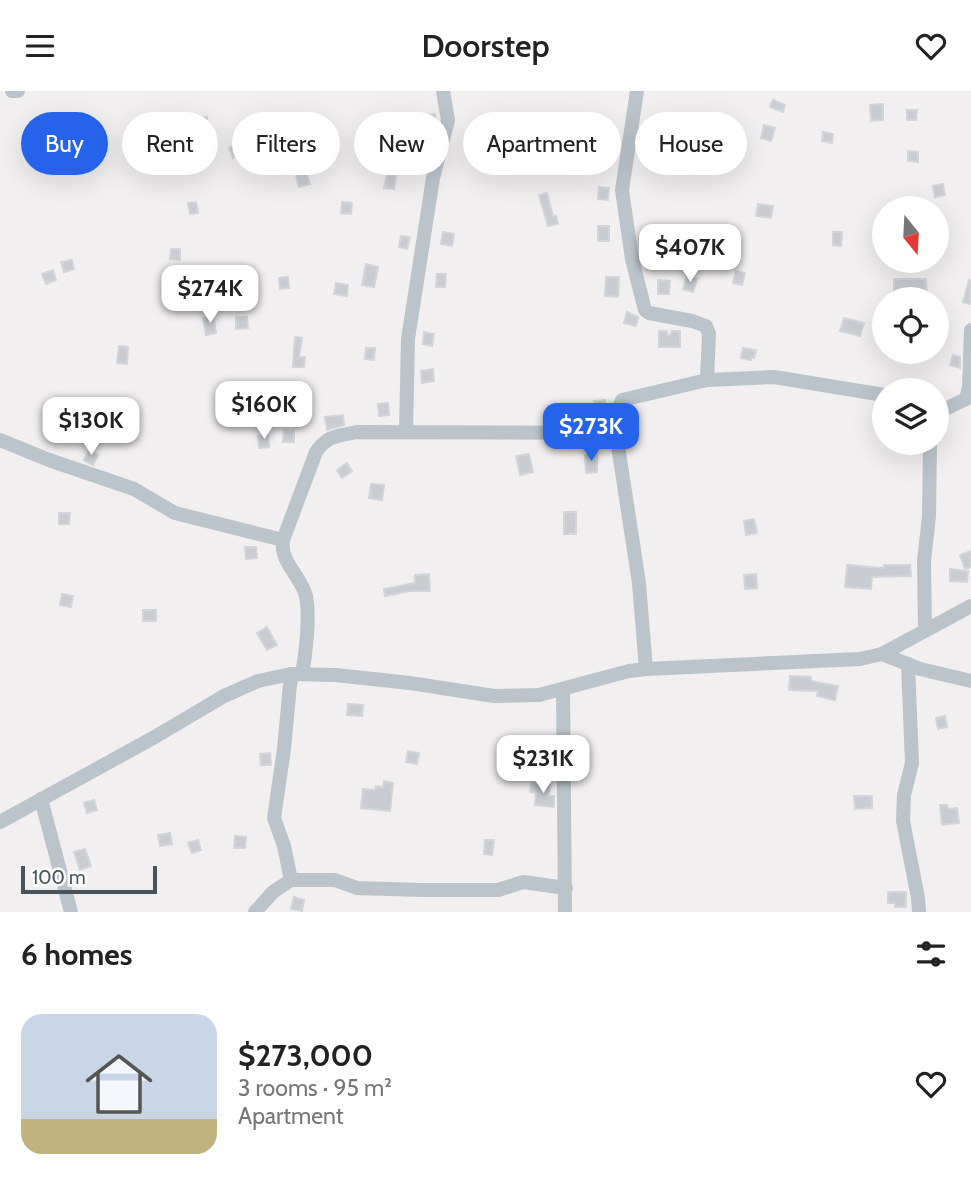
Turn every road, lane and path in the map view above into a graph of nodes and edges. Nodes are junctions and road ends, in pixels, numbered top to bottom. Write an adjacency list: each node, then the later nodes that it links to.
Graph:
1 (443, 91): 9 (street)
2 (637, 91): 4 (street)
3 (971, 330): 7 (street)
4 (707, 380): 5 (street); 10 (street)
5 (872, 393)
6 (949, 406): 7 (street)
7 (953, 407): 8 (street)
8 (949, 408)
9 (406, 432): 10 (street); 13 (street)
10 (616, 433): 18 (street)
11 (0, 440): 13 (street)
12 (930, 455): 15 (street)
13 (284, 540): 19 (street)
14 (971, 606): 15 (street)
15 (925, 630): 16 (street)
16 (882, 654): 17 (street); 18 (street)
17 (908, 664): 20 (street); 29 (street)
18 (646, 669): 21 (street)
19 (296, 674): 21 (street); 22 (street); 24 (street)
20 (971, 681)
21 (563, 689): 25 (street)
22 (41, 799): 23 (street); 26 (street)
23 (0, 822)
24 (291, 880): 25 (street); 27 (street)
25 (566, 888): 28 (street)
26 (71, 912)
27 (255, 912)
28 (565, 912)
29 (919, 912)

